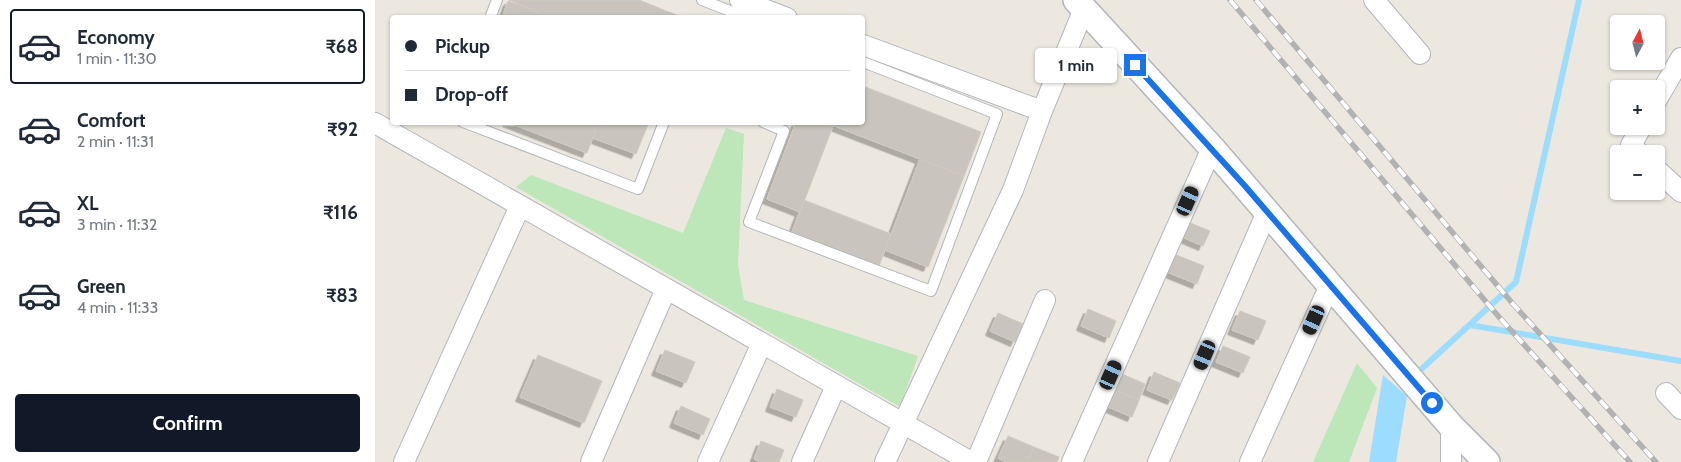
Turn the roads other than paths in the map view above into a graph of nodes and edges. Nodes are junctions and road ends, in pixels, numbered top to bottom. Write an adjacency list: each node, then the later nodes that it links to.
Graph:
1 (497, 0): 8 (lane)
2 (702, 0): 9 (lane)
3 (740, 0): 7 (street)
4 (767, 0): 7 (street)
5 (1374, 0): 11 (street)
6 (1080, 5): 15 (street); 20 (street)
7 (786, 13)
8 (492, 15)
9 (740, 15)
10 (865, 46): 15 (street)
11 (1420, 54)
12 (1681, 58): 14 (street)
13 (865, 63): 19 (lane)
14 (1665, 86)
15 (1042, 111): 32 (street)
16 (375, 123): 23 (street)
17 (471, 125): 18 (lane)
18 (662, 125)
19 (771, 125)
20 (1211, 148): 24 (street); 41 (street)
21 (1665, 177): 22 (street)
22 (1681, 192)
23 (520, 206): 26 (street); 34 (street)
24 (1267, 212): 25 (street); 42 (street)
25 (1330, 285): 33 (street); 43 (street)
26 (666, 289): 28 (street); 35 (street)
27 (1045, 300): 40 (street)
28 (762, 343): 29 (street); 36 (street)
29 (836, 386): 32 (street); 37 (street)
30 (1666, 393): 31 (street)
31 (1681, 409)
32 (903, 423): 38 (street); 39 (street)
33 (1451, 426): 44 (street); 45 (street)
34 (404, 462)
35 (591, 462)
36 (708, 462)
37 (802, 462)
38 (885, 462)
39 (971, 462)
40 (976, 462)
41 (1072, 462)
42 (1158, 462)
43 (1250, 462)
44 (1451, 462)
45 (1487, 462)

